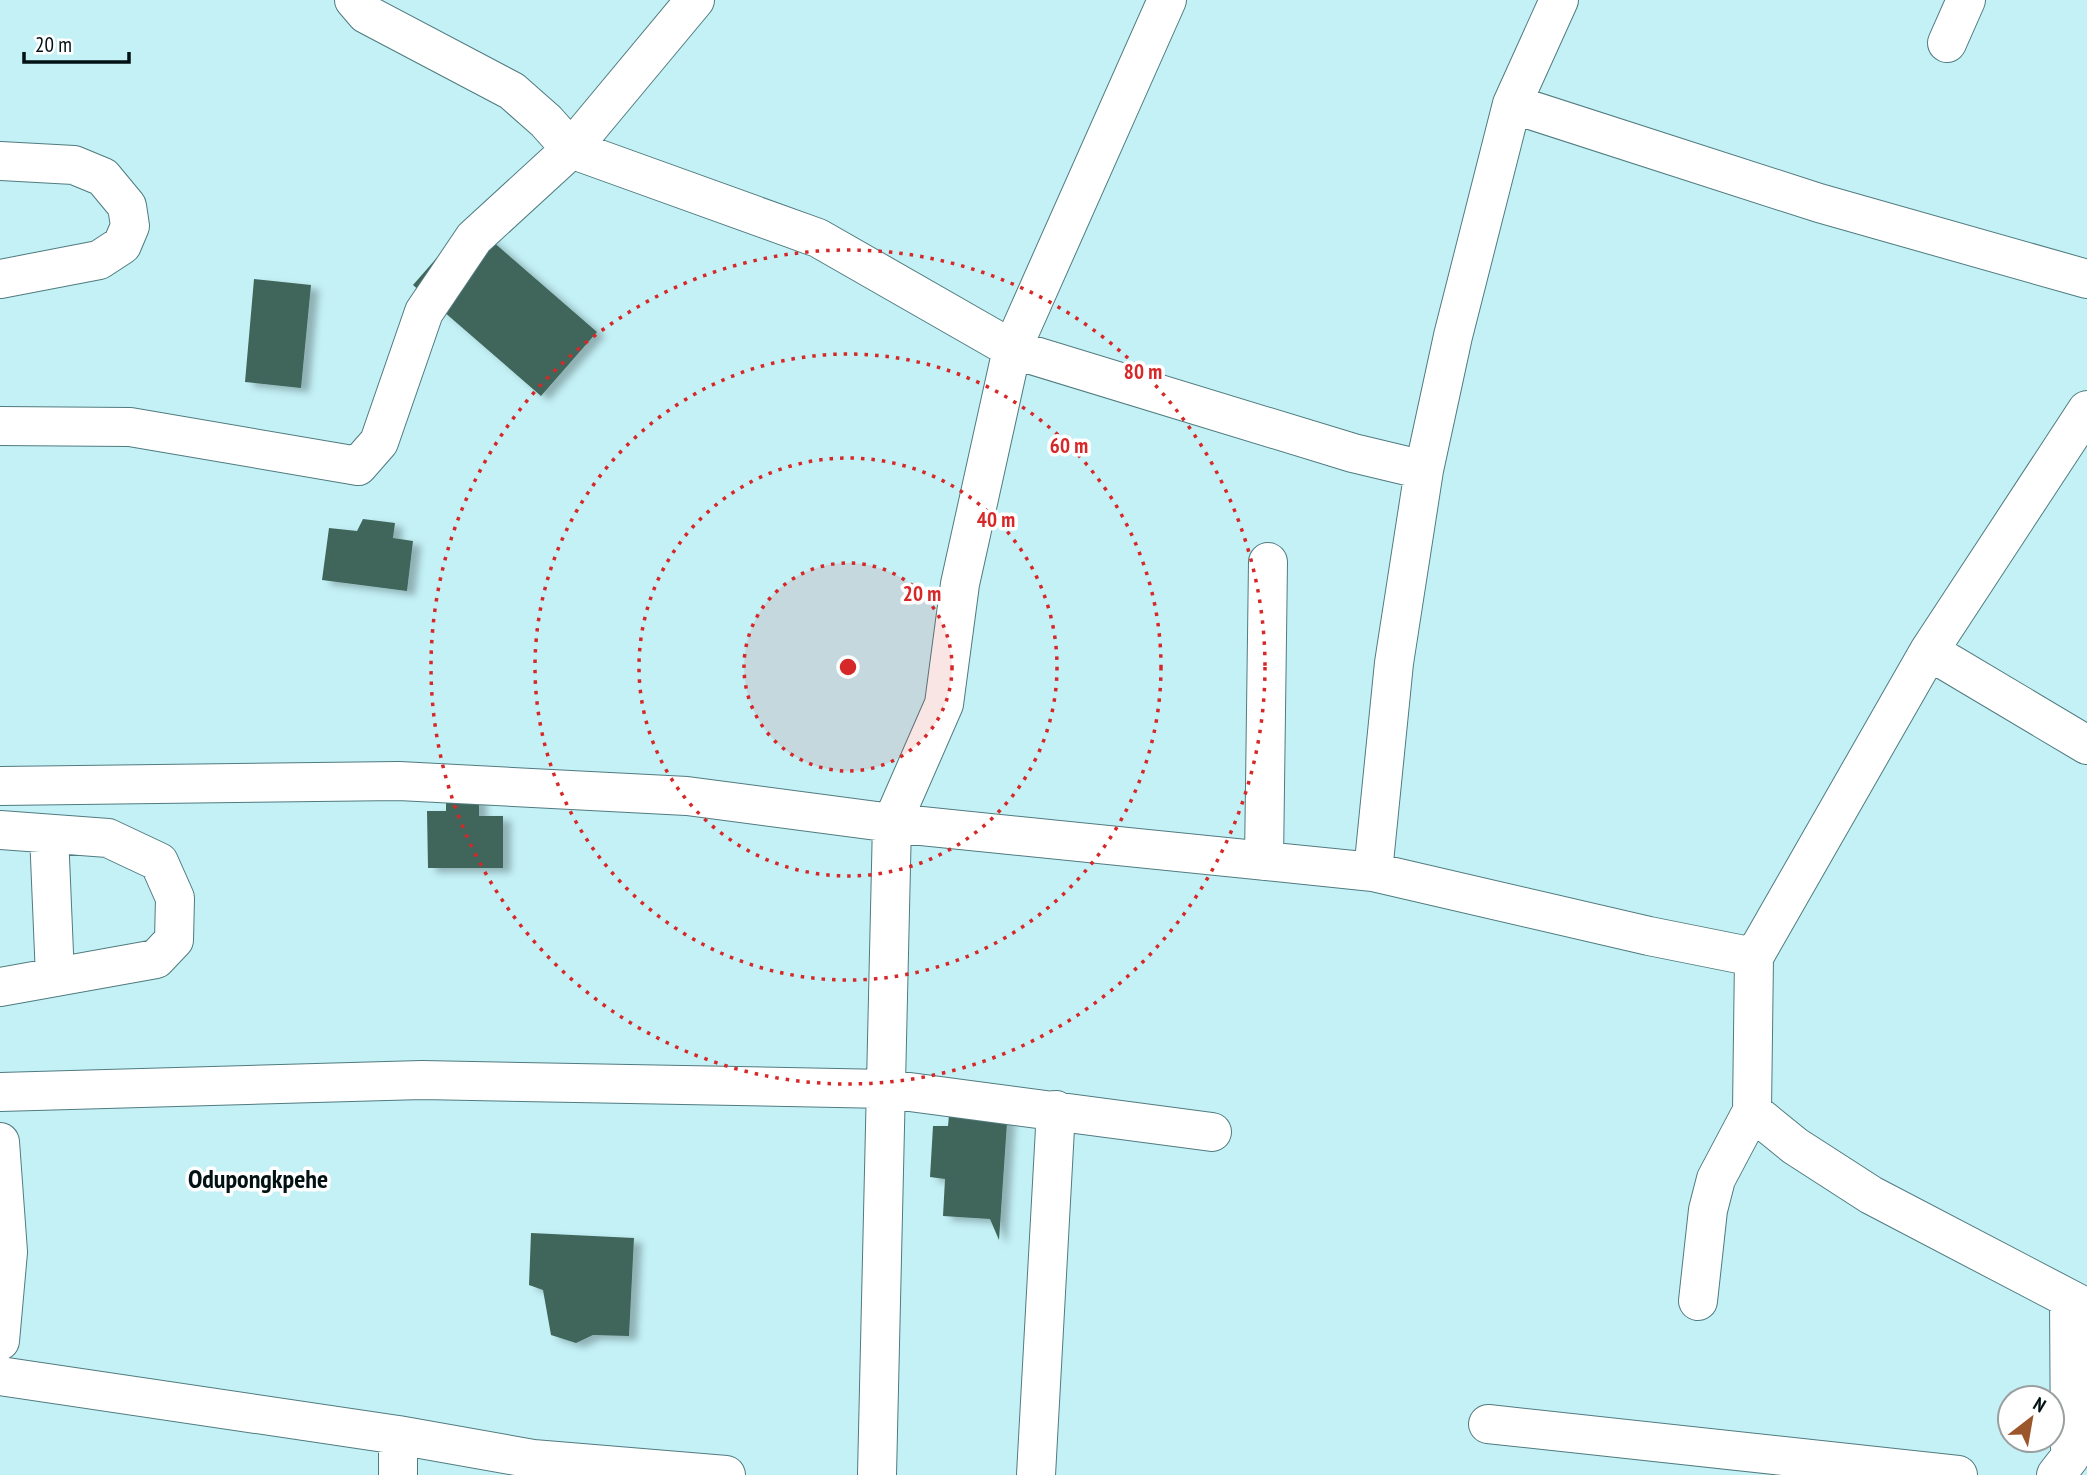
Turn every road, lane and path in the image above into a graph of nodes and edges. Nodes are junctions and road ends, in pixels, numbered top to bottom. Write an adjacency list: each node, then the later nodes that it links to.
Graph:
1 (354, 0): 8 (street)
2 (695, 0): 8 (street)
3 (1167, 0): 12 (street)
4 (1559, 0): 7 (street)
5 (1966, 0): 6 (street)
6 (1947, 43)
7 (1512, 104): 11 (street); 15 (street)
8 (570, 149): 12 (street); 14 (street)
9 (0, 161): 10 (street)
10 (0, 279)
11 (2087, 279)
12 (1012, 349): 15 (street); 20 (street)
13 (2087, 410): 17 (street)
14 (0, 426)
15 (1424, 470): 24 (street)
16 (1268, 562): 23 (street)
17 (1929, 651): 18 (street); 25 (street)
18 (2087, 746)
19 (0, 786): 20 (street)
20 (892, 823): 23 (street); 28 (street)
21 (0, 830): 22 (street)
22 (49, 834): 26 (street); 26 (street)
23 (1264, 860): 24 (street)
24 (1373, 872): 25 (street)
25 (1754, 957): 31 (street)
26 (55, 977): 27 (street)
27 (0, 987)
28 (887, 1089): 29 (street); 30 (street); 42 (street)
29 (0, 1092)
30 (1056, 1110): 32 (street); 43 (street)
31 (1752, 1111): 34 (street); 35 (street)
32 (1212, 1132)
33 (0, 1142): 36 (street)
34 (1698, 1301)
35 (2078, 1303): 45 (street)
36 (0, 1341)
37 (0, 1376): 39 (street)
38 (1488, 1424): 44 (street)
39 (398, 1435): 40 (street); 41 (street)
40 (398, 1475)
41 (726, 1475)
42 (877, 1475)
43 (1036, 1475)
44 (1958, 1475)
45 (2056, 1475)

